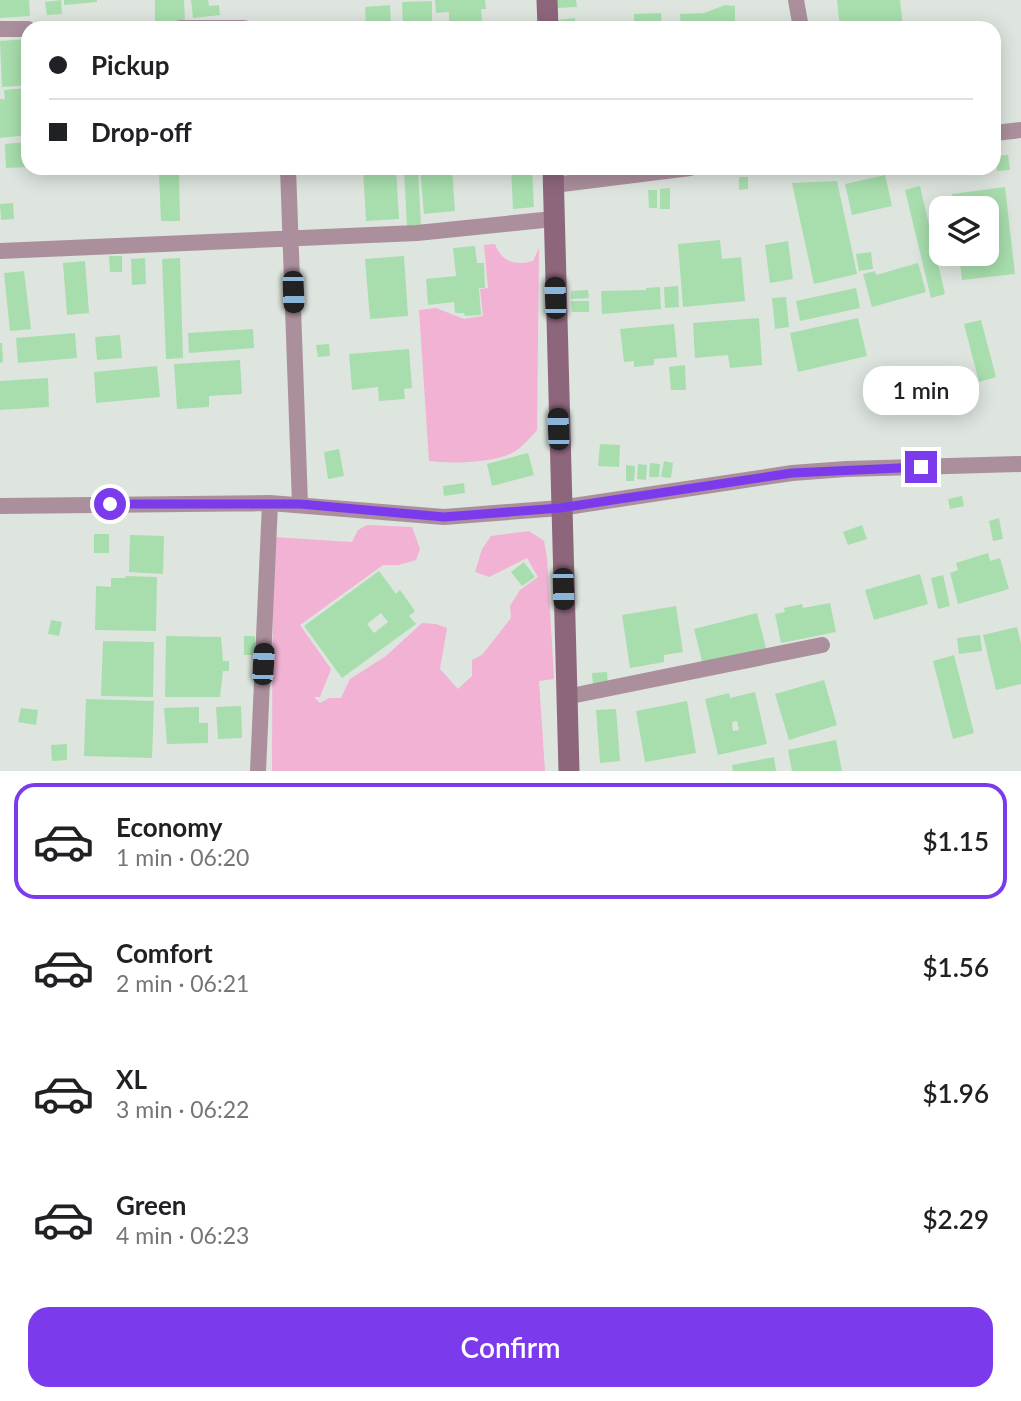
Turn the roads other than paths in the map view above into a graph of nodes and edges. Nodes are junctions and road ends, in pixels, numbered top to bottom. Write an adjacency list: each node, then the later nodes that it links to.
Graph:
1 (547, 0): 3 (street)
2 (796, 0): 4 (street)
3 (548, 21)
4 (800, 21)
5 (0, 29): 6 (street)
6 (21, 29)
7 (1021, 131): 8 (street)
8 (1001, 132)
9 (288, 175): 13 (street)
10 (583, 175): 11 (street)
11 (553, 177): 12 (street)
12 (553, 219): 13 (street); 19 (street)
13 (291, 239): 14 (street); 17 (street)
14 (0, 251)
15 (1021, 464): 19 (street)
16 (270, 503): 17 (street); 18 (street); 22 (street)
17 (300, 504): 19 (street)
18 (0, 506)
19 (560, 508): 21 (street)
20 (822, 645): 21 (street)
21 (566, 696): 23 (street)
22 (258, 771)
23 (569, 771)

